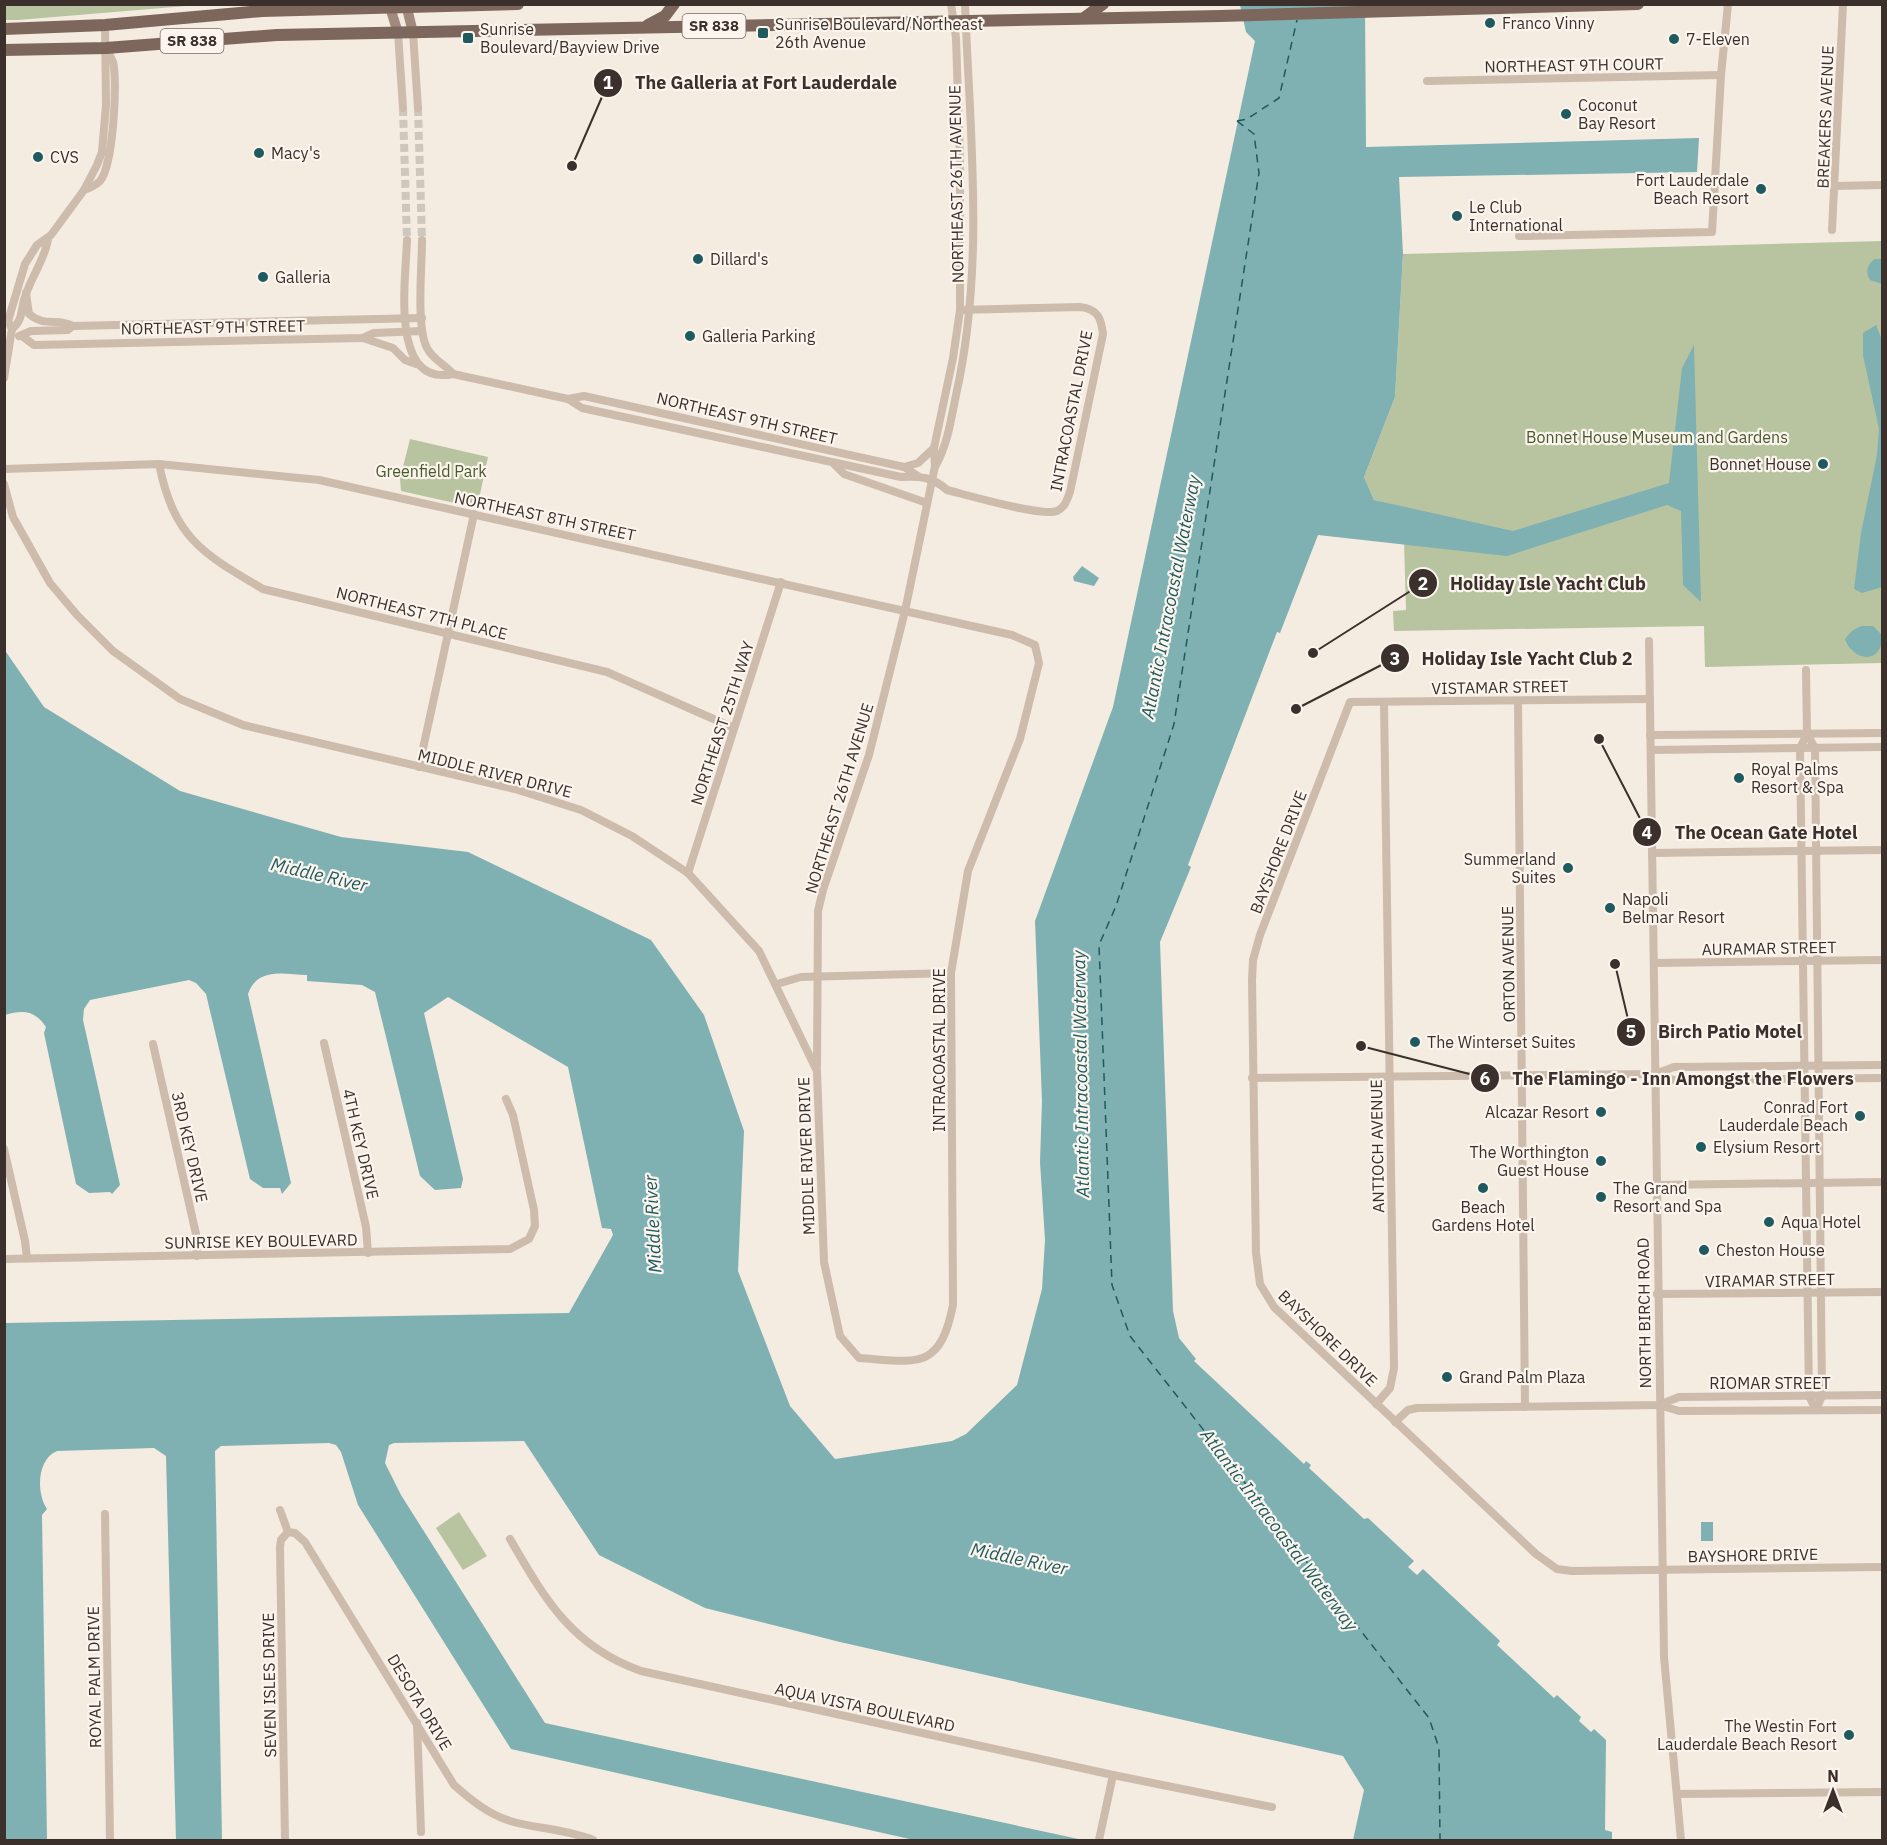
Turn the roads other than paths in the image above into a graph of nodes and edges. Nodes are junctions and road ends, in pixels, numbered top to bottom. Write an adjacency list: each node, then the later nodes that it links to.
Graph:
1 (518, 4): 10 (main road, SR 838)
2 (674, 4): 15 (main road)
3 (951, 4): 12 (street, NORTHEAST 26TH AVENUE)
4 (965, 4): 13 (street, NORTHEAST 26TH AVENUE)
5 (1103, 4): 11 (main road)
6 (1638, 4): 11 (main road, SR 838)
7 (1728, 4): 21 (street)
8 (1843, 4): 26 (street, BREAKERS AVENUE)
9 (389, 6): 10 (main road, SR 838); 14 (main road, SR 838); 17 (street)
10 (406, 6): 18 (street)
11 (1084, 18): 13 (main road, SR 838)
12 (952, 20): 13 (main road, SR 838); 15 (main road, SR 838); 34 (street, NORTHEAST 26TH AVENUE)
13 (965, 20): 33 (street, NORTHEAST 26TH AVENUE)
14 (105, 25): 16 (main road, SR 838); 19 (street)
15 (644, 27): 18 (main road, SR 838)
16 (4, 29)
17 (398, 33): 18 (main road, SR 838); 19 (main road, SR 838); 23 (street)
18 (413, 33): 24 (street)
19 (106, 48): 20 (main road, SR 838); 29 (street)
20 (4, 50)
21 (1721, 75): 22 (street, NORTHEAST 9TH COURT); 28 (street)
22 (1427, 81)
23 (403, 108)
24 (418, 108)
25 (1882, 185): 26 (street)
26 (1835, 186): 27 (street, BREAKERS AVENUE)
27 (1832, 230)
28 (1519, 236)
29 (48, 238): 32 (street); 39 (street)
30 (407, 240): 35 (street)
31 (422, 240): 36 (street)
32 (26, 293): 37 (street, NORTHEAST 9TH STREET); 39 (street)
33 (971, 309): 34 (street, INTRACOASTAL DRIVE); 50 (street, NORTHEAST 26TH AVENUE); 57 (street, INTRACOASTAL DRIVE)
34 (960, 310): 47 (street, NORTHEAST 26TH AVENUE)
35 (406, 318): 36 (street, NORTHEAST 9TH STREET); 37 (street, NORTHEAST 9TH STREET); 40 (street)
36 (422, 318): 38 (street, NORTHEAST 9TH STREET)
37 (73, 326): 41 (street, NORTHEAST 9TH STREET)
38 (422, 331): 40 (street, NORTHEAST 9TH STREET); 44 (street, NORTHEAST 9TH STREET)
39 (12, 332): 41 (street, NORTHEAST 9TH STREET); 45 (street)
40 (406, 332): 42 (street, NORTHEAST 9TH STREET); 43 (street)
41 (22, 336): 42 (street, NORTHEAST 9TH STREET)
42 (363, 338): 43 (street, NORTHEAST 9TH STREET)
43 (416, 364): 44 (street, NORTHEAST 9TH STREET)
44 (453, 374): 46 (street, NORTHEAST 9TH STREET)
45 (4, 378)
46 (568, 399): 49 (street, NORTHEAST 9TH STREET); 51 (street, NORTHEAST 9TH STREET)
47 (934, 448): 50 (street, NORTHEAST 26TH AVENUE); 51 (street)
48 (159, 464): 52 (street, NORTHEAST 8TH STREET); 58 (street, NORTHEAST 8TH STREET); 61 (street, NORTHEAST 7TH PLACE)
49 (834, 464): 53 (street, NORTHEAST 9TH STREET); 56 (street, NORTHEAST 9TH STREET)
50 (936, 466): 54 (street, NORTHEAST 26TH AVENUE)
51 (904, 467): 53 (street, NORTHEAST 9TH STREET)
52 (4, 469)
53 (918, 476): 54 (street, NORTHEAST 9TH STREET)
54 (933, 480): 56 (street, NORTHEAST 26TH AVENUE); 57 (street, NORTHEAST 9TH STREET)
55 (4, 484): 79 (street, MIDDLE RIVER DRIVE)
56 (927, 503): 60 (street, NORTHEAST 26TH AVENUE)
57 (1061, 508)
58 (474, 514): 59 (street, NORTHEAST 8TH STREET); 61 (street)
59 (781, 582): 60 (street, NORTHEAST 8TH STREET); 69 (street, NORTHEAST 25TH WAY)
60 (905, 610): 63 (street, NORTHEAST 8TH STREET); 90 (street, NORTHEAST 26TH AVENUE)
61 (450, 633): 69 (street, NORTHEAST 7TH PLACE); 79 (street)
62 (1649, 641): 65 (street, NORTH BIRCH ROAD)
63 (1035, 645): 89 (street, INTRACOASTAL DRIVE)
64 (1806, 670): 71 (street)
65 (1650, 699): 66 (street, VISTAMAR STREET); 72 (street, NORTH BIRCH ROAD)
66 (1518, 701): 68 (street, VISTAMAR STREET); 100 (street, ORTON AVENUE)
67 (1350, 702): 68 (street, VISTAMAR STREET); 101 (street, BAYSHORE DRIVE)
68 (1384, 702): 99 (street, ANTIOCH AVENUE)
69 (734, 728): 84 (street, NORTHEAST 25TH WAY)
70 (1882, 733): 71 (street)
71 (1807, 734): 73 (street); 75 (street); 76 (street)
72 (1650, 735): 73 (street); 77 (street, NORTH BIRCH ROAD)
73 (1728, 735): 78 (street)
74 (1882, 747): 76 (street)
75 (1800, 748): 76 (street); 78 (street); 81 (street)
76 (1815, 748): 82 (street)
77 (1650, 750): 78 (street); 83 (street, NORTH BIRCH ROAD)
78 (1729, 750)
79 (419, 767): 84 (street, MIDDLE RIVER DRIVE)
80 (1882, 850): 82 (street)
81 (1801, 851): 82 (street); 83 (street); 86 (street)
82 (1816, 851): 87 (street)
83 (1652, 853): 88 (street, NORTH BIRCH ROAD)
84 (688, 873): 91 (street, MIDDLE RIVER DRIVE)
85 (1882, 960): 87 (street, AURAMAR STREET)
86 (1802, 961): 87 (street, AURAMAR STREET); 88 (street, AURAMAR STREET); 95 (street)
87 (1818, 961): 96 (street)
88 (1655, 963): 98 (street, NORTH BIRCH ROAD)
89 (951, 973): 90 (street); 119 (street, INTRACOASTAL DRIVE)
90 (817, 976): 91 (street); 97 (street, NORTHEAST 26TH AVENUE)
91 (777, 984): 97 (street, MIDDLE RIVER DRIVE)
92 (324, 1042): 111 (street, 4TH KEY DRIVE)
93 (153, 1044): 112 (street, 3RD KEY DRIVE)
94 (1882, 1065): 96 (street)
95 (1802, 1066): 96 (street); 98 (street); 104 (street)
96 (1819, 1066): 102 (street)
97 (817, 1071): 119 (street, MIDDLE RIVER DRIVE)
98 (1655, 1074): 100 (street); 104 (street); 110 (street, NORTH BIRCH ROAD)
99 (1390, 1076): 100 (street); 101 (street); 123 (street, ANTIOCH AVENUE)
100 (1523, 1076): 125 (street, ORTON AVENUE)
101 (1252, 1078): 123 (street, BAYSHORE DRIVE)
102 (1820, 1078): 103 (street); 104 (street); 109 (street)
103 (1882, 1078)
104 (1803, 1079): 108 (street)
105 (506, 1100): 111 (street, SUNRISE KEY BOULEVARD)
106 (4, 1149): 113 (street)
107 (1882, 1182): 109 (street)
108 (1804, 1183): 109 (street); 110 (street); 116 (street)
109 (1820, 1183): 117 (street)
110 (1656, 1185): 118 (street, NORTH BIRCH ROAD)
111 (368, 1253): 112 (street, SUNRISE KEY BOULEVARD)
112 (198, 1256): 113 (street, SUNRISE KEY BOULEVARD)
113 (27, 1258): 114 (street, SUNRISE KEY BOULEVARD)
114 (4, 1259)
115 (1882, 1292): 117 (street, VIRAMAR STREET)
116 (1807, 1293): 117 (street, VIRAMAR STREET); 118 (street, VIRAMAR STREET); 121 (street)
117 (1822, 1293): 122 (street)
118 (1657, 1294): 124 (street, NORTH BIRCH ROAD)
119 (896, 1361)
120 (1882, 1395): 122 (street, RIOMAR STREET)
121 (1809, 1396): 122 (street, RIOMAR STREET); 124 (street, RIOMAR STREET); 126 (street)
122 (1822, 1396): 126 (street)
123 (1376, 1404): 128 (street, BAYSHORE DRIVE)
124 (1659, 1404): 125 (street, RIOMAR STREET); 126 (street, RIOMAR STREET); 134 (street, NORTH BIRCH ROAD)
125 (1525, 1407): 128 (street, RIOMAR STREET)
126 (1816, 1410): 127 (street, RIOMAR STREET)
127 (1882, 1410)
128 (1395, 1422): 134 (street, BAYSHORE DRIVE)
129 (280, 1510): 131 (street)
130 (105, 1514): 141 (street, ROYAL PALM DRIVE)
131 (288, 1532): 135 (street, DESOTA DRIVE); 142 (street, SEVEN ISLES DRIVE)
132 (510, 1539): 136 (street, AQUA VISTA BOULEVARD)
133 (1882, 1567): 134 (street, BAYSHORE DRIVE)
134 (1663, 1569): 138 (street, NORTH BIRCH ROAD)
135 (417, 1721): 140 (street); 143 (street, DESOTA DRIVE)
136 (1113, 1775): 139 (street, AQUA VISTA BOULEVARD); 144 (street)
137 (1882, 1792): 138 (street)
138 (1677, 1794): 145 (street, NORTH BIRCH ROAD)
139 (1272, 1807)
140 (421, 1832)
141 (110, 1840)
142 (285, 1840)
143 (593, 1840)
144 (1099, 1840)
145 (1681, 1840)

